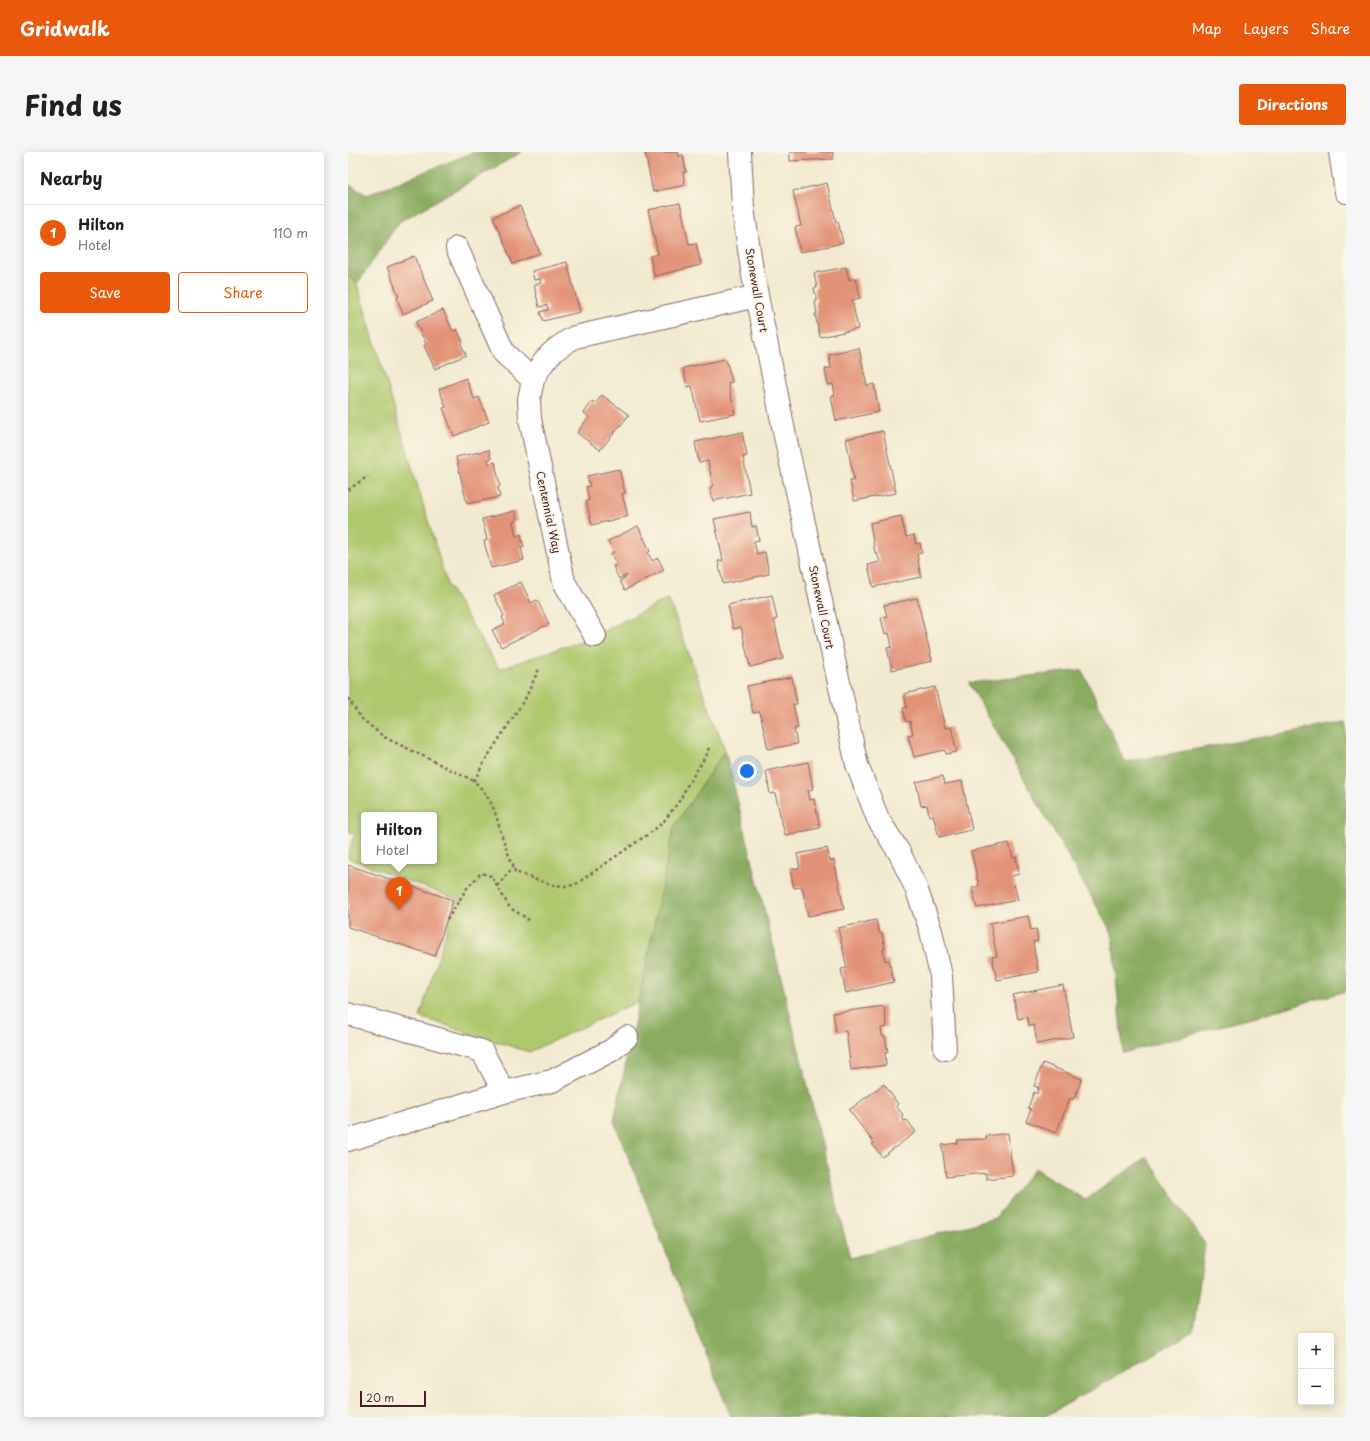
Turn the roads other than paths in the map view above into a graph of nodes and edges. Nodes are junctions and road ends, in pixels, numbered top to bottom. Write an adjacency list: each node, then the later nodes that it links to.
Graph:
1 (740, 152): 5 (street, Stonewall Court)
2 (1340, 152): 3 (street)
3 (1346, 192)
4 (457, 248): 6 (street)
5 (757, 296): 6 (street, Centennial Way); 10 (street, Stonewall Court)
6 (532, 380): 7 (street, Centennial Way)
7 (595, 636)
8 (348, 1014): 11 (street)
9 (627, 1037): 11 (street)
10 (944, 1049)
11 (504, 1092): 12 (street)
12 (348, 1140)

